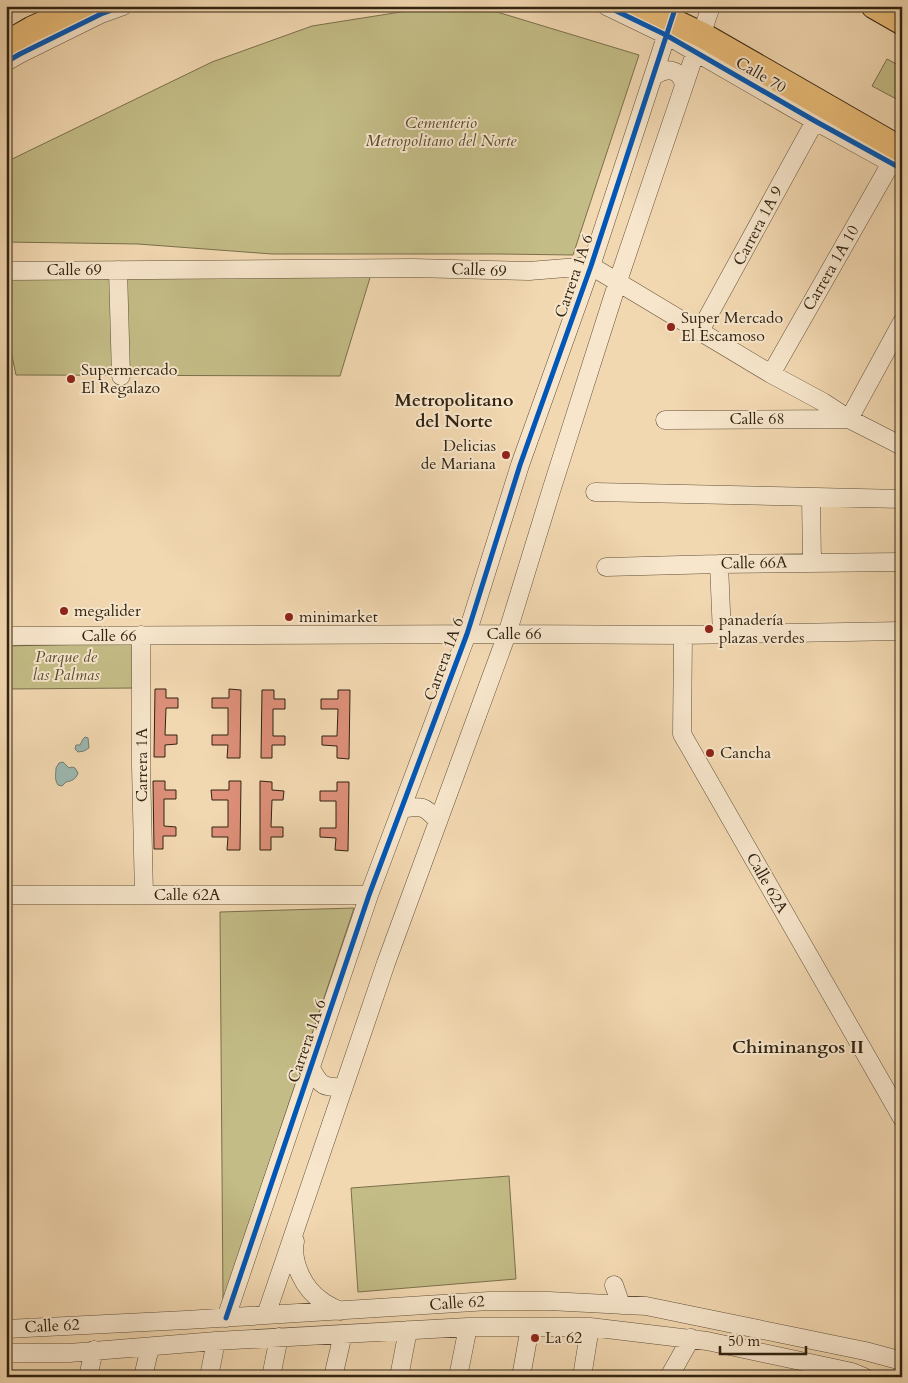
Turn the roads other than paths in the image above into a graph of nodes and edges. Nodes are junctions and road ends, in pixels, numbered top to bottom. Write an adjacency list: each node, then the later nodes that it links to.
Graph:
1 (83, 6): 10 (highway)
2 (123, 6): 11 (street)
3 (606, 6): 7 (street)
4 (640, 6): 7 (highway)
5 (711, 6): 9 (street)
6 (874, 6): 8 (highway)
7 (671, 20): 9 (highway); 12 (street, Carrera 1A 6)
8 (902, 22)
9 (699, 43): 13 (street); 14 (street, Calle 70); 15 (highway)
10 (6, 44)
11 (6, 62)
12 (654, 76): 13 (street); 16 (street, Carrera 1A 6)
13 (684, 86): 19 (street)
14 (815, 121): 15 (street, Calle 70); 21 (street, Carrera 1A 9)
15 (898, 161): 22 (street, Carrera 1A 10)
16 (591, 266): 17 (street, Calle 69); 19 (street); 36 (street, Carrera 1A 6)
17 (118, 270): 18 (street, Calle 69); 23 (street)
18 (6, 271)
19 (618, 281): 21 (street); 37 (street)
20 (902, 322): 25 (street)
21 (700, 331): 22 (street)
22 (771, 374): 24 (street)
23 (121, 376)
24 (820, 410): 25 (street); 26 (street, Calle 68)
25 (849, 418): 27 (street)
26 (665, 420)
27 (902, 446)
28 (596, 492): 29 (street)
29 (811, 497): 30 (street); 32 (street)
30 (902, 499)
31 (902, 562): 32 (street, Calle 66A)
32 (812, 563): 33 (street, Calle 66A)
33 (718, 564): 34 (street, Calle 66A); 40 (street)
34 (606, 567)
35 (902, 631): 40 (street, Calle 66)
36 (468, 634): 37 (street, Calle 66); 38 (street, Calle 66); 42 (street, Carrera 1A 6)
37 (507, 634): 39 (street, Calle 66); 43 (street)
38 (141, 635): 41 (street, Calle 66); 45 (street, Carrera 1A)
39 (683, 635): 40 (street, Calle 66); 49 (street, Calle 62A)
40 (722, 635)
41 (6, 636)
42 (402, 808): 43 (street); 46 (street, Carrera 1A 6)
43 (438, 821): 48 (street)
44 (6, 895): 45 (street, Calle 62A)
45 (144, 895): 46 (street, Calle 62A)
46 (369, 895): 47 (street, Carrera 1A 6)
47 (311, 1068): 48 (street); 55 (street, Carrera 1A 6)
48 (344, 1087): 50 (street)
49 (902, 1118)
50 (297, 1226): 53 (street); 54 (street)
51 (614, 1285): 52 (street)
52 (621, 1305): 53 (street, Calle 62); 72 (street, Calle 62)
53 (340, 1311): 54 (street, Calle 62)
54 (266, 1315): 55 (street, Calle 62)
55 (226, 1318): 56 (street, Calle 62)
56 (186, 1320): 57 (street, Calle 62); 67 (street)
57 (33, 1327): 61 (street, Calle 62); 70 (street)
58 (468, 1327): 59 (street, Calle 62); 62 (street, Calle 62); 79 (street)
59 (530, 1327): 60 (street, Calle 62); 80 (street)
60 (590, 1327): 65 (street, Calle 62); 81 (street)
61 (6, 1329)
62 (408, 1330): 63 (street, Calle 62); 78 (street)
63 (343, 1334): 64 (street, Calle 62); 77 (street)
64 (279, 1338): 66 (street, Calle 62); 76 (street)
65 (691, 1338): 82 (street); 83 (street, Calle 62)
66 (216, 1341): 67 (street, Calle 62); 75 (street)
67 (186, 1344): 68 (street, Calle 62)
68 (150, 1347): 69 (street, Calle 62); 74 (street)
69 (94, 1350): 70 (street, Calle 62); 73 (street)
70 (29, 1352): 71 (street, Calle 62)
71 (6, 1353)
72 (902, 1361)
73 (88, 1377)
74 (143, 1377)
75 (209, 1377)
76 (271, 1377)
77 (333, 1377)
78 (399, 1377)
79 (458, 1377)
80 (521, 1377)
81 (582, 1377)
82 (669, 1377)
83 (864, 1377)

